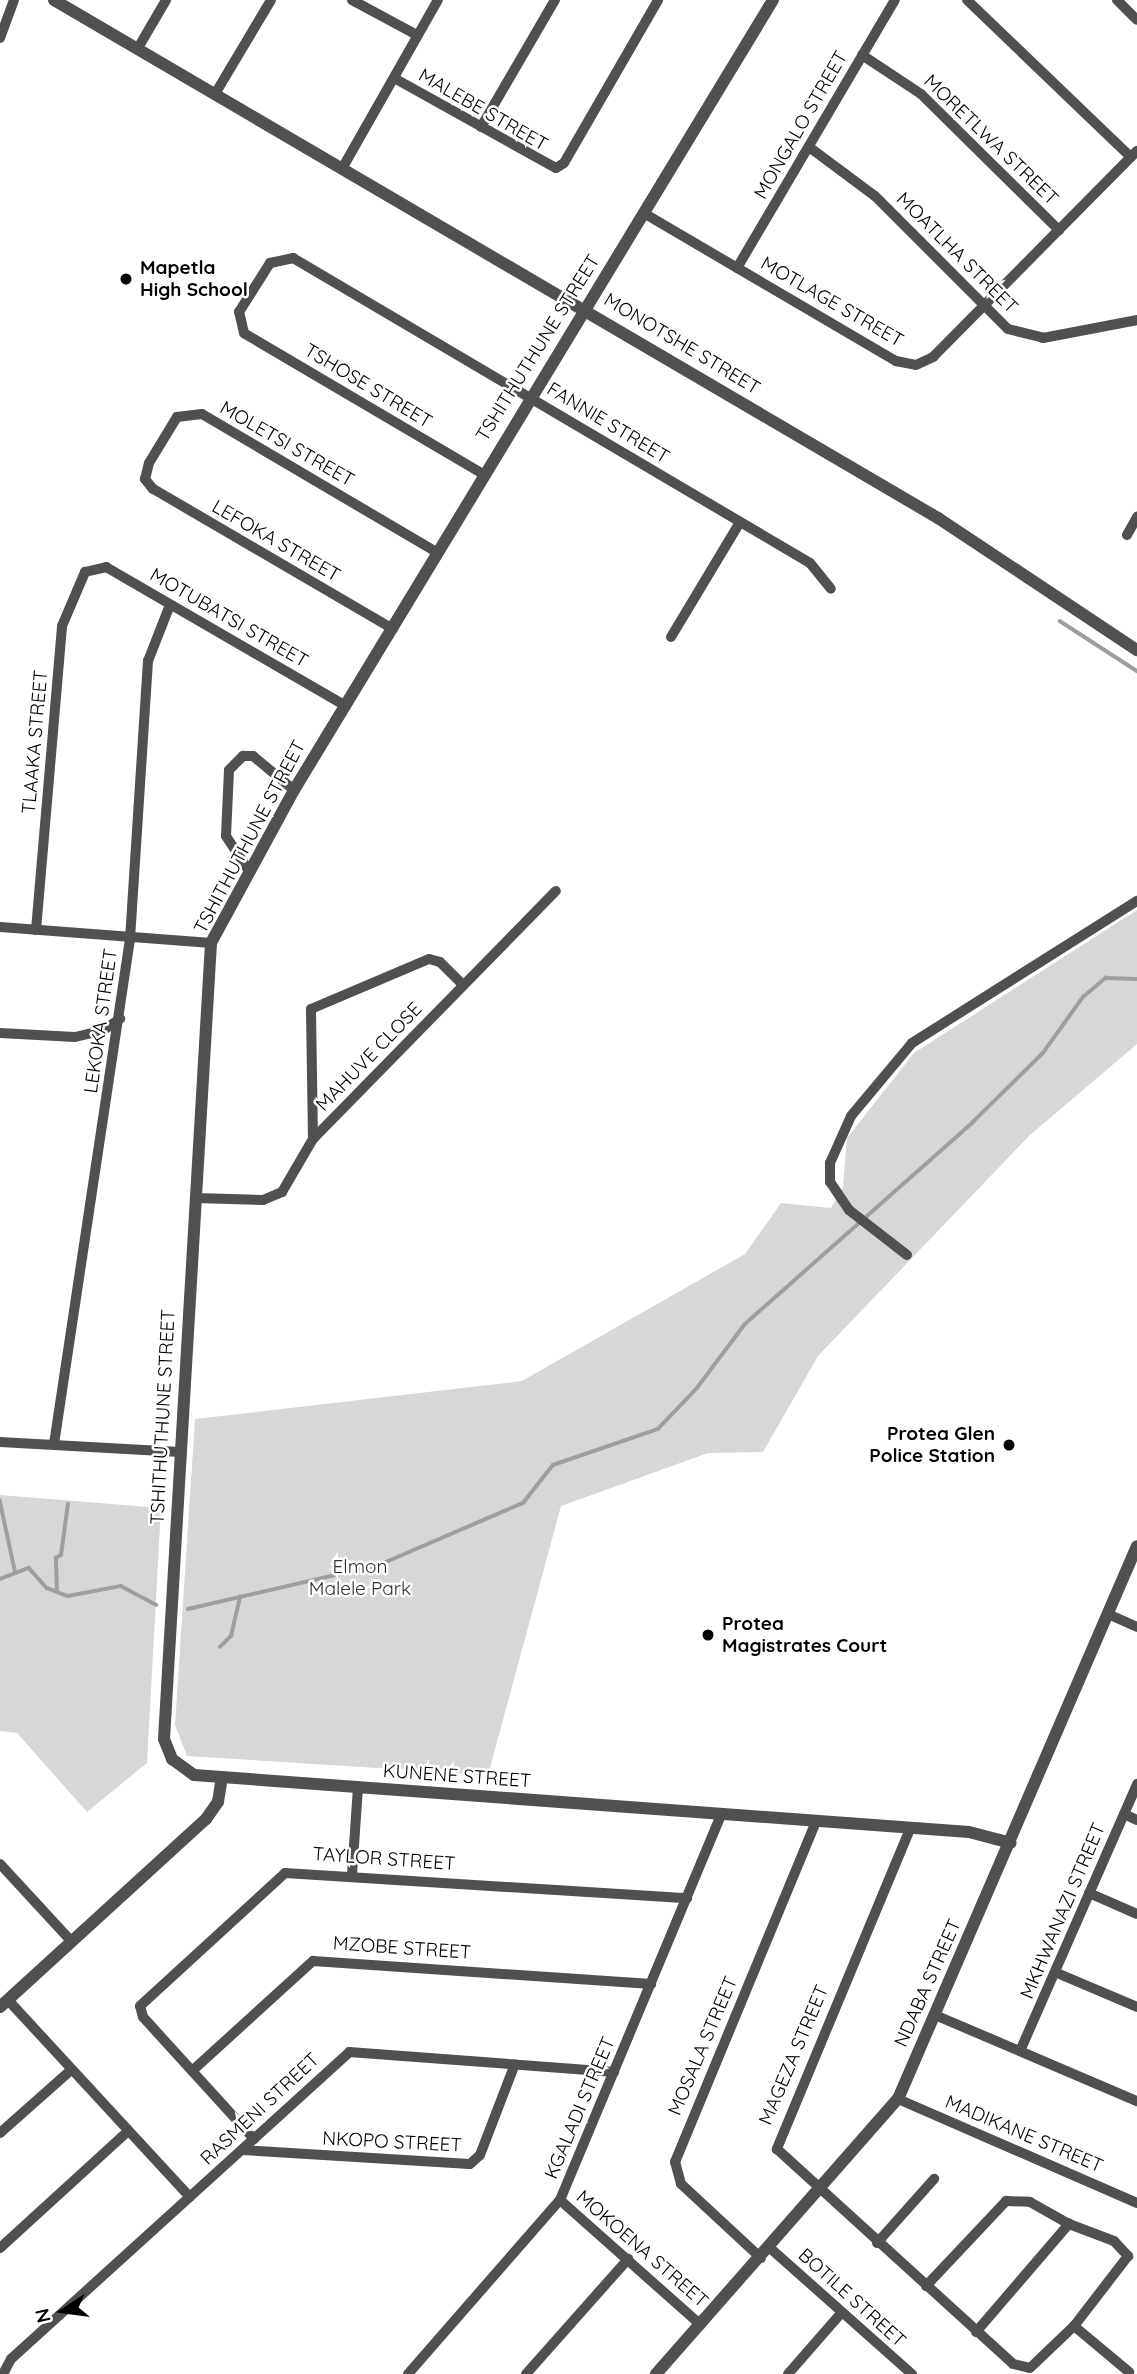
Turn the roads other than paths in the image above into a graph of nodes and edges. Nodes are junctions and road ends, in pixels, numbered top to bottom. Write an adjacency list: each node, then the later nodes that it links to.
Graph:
1 (14, 0): 15 (street)
2 (54, 0): 16 (street, MONOTSHE STREET)
3 (166, 0): 16 (street)
4 (271, 0): 19 (street)
5 (352, 0): 14 (street)
6 (438, 0): 14 (street)
7 (555, 0): 20 (street)
8 (658, 0): 20 (street, MALEBE STREET)
9 (773, 0): 24 (street, TSHITHUTHUNE STREET)
10 (895, 0): 17 (street, MONGALO STREET)
11 (967, 0): 22 (street)
12 (1117, 0): 13 (street)
13 (1137, 20)
14 (417, 35): 18 (street)
15 (0, 37)
16 (138, 48): 19 (street, MONOTSHE STREET)
17 (862, 55): 21 (street, MONGALO STREET); 25 (street, MORETLWA STREET)
18 (394, 78): 20 (street, MALEBE STREET); 23 (street)
19 (215, 94): 23 (street, MONOTSHE STREET)
20 (481, 127)
21 (809, 147): 26 (street, MONGALO STREET); 27 (street, MOATLHA STREET)
22 (1134, 154): 25 (street, MOTLAGE STREET)
23 (343, 167): 28 (street, MONOTSHE STREET)
24 (646, 215): 26 (street, MOTLAGE STREET); 28 (street, TSHITHUTHUNE STREET)
25 (1059, 230): 27 (street, MOTLAGE STREET)
26 (737, 268): 27 (street, MOTLAGE STREET)
27 (984, 306): 29 (street, MOATLHA STREET)
28 (583, 307): 31 (street, TSHITHUTHUNE STREET); 43 (street, MONOTSHE STREET)
29 (1137, 320)
30 (239, 323): 31 (street, FANNIE STREET); 32 (street, TSHOSE STREET)
31 (530, 397): 32 (street, TSHITHUTHUNE STREET); 35 (street, FANNIE STREET)
32 (482, 474): 37 (street, TSHITHUTHUNE STREET)
33 (145, 479): 37 (street, MOLETSI STREET); 41 (street, LEFOKA STREET)
34 (1137, 517): 36 (street)
35 (740, 522): 39 (street, FANNIE STREET); 42 (street)
36 (1127, 535)
37 (438, 553): 41 (street, TSHITHUTHUNE STREET)
38 (94, 567): 40 (street, MOTUBATSI STREET); 50 (street, TLAAKA STREET)
39 (831, 589)
40 (170, 604): 44 (street, MOTUBATSI STREET); 51 (street, LEKOKA STREET)
41 (393, 629): 44 (street, TSHITHUTHUNE STREET)
42 (671, 637)
43 (1137, 650)
44 (346, 706): 45 (street, TSHITHUTHUNE STREET)
45 (294, 790): 46 (street, TSHITHUTHUNE STREET); 46 (street)
46 (249, 871): 52 (street, TSHITHUTHUNE STREET)
47 (556, 891): 53 (street, MAHUVE CLOSE)
48 (1137, 901): 58 (street)
49 (0, 926): 50 (street)
50 (36, 930): 51 (street)
51 (130, 939): 52 (street); 54 (street, LEKOKA STREET)
52 (211, 943): 57 (street, TSHITHUTHUNE STREET)
53 (463, 985): 56 (street, MAHUVE CLOSE); 56 (street)
54 (120, 1019): 55 (street); 60 (street, LEKOKA STREET)
55 (0, 1033)
56 (313, 1139): 57 (street, MAHUVE CLOSE)
57 (195, 1198): 61 (street, TSHITHUTHUNE STREET)
58 (908, 1255)
59 (0, 1441): 60 (street)
60 (54, 1444): 61 (street)
61 (180, 1452): 65 (street, TSHITHUTHUNE STREET)
62 (1137, 1546): 63 (street, NDABA STREET)
63 (1108, 1614): 64 (street); 73 (street, NDABA STREET)
64 (1137, 1627)
65 (222, 1778): 67 (street, KUNENE STREET); 79 (street)
66 (1137, 1784): 68 (street, MKHWANAZI STREET)
67 (358, 1788): 69 (street, KUNENE STREET); 75 (street)
68 (1124, 1814): 70 (street); 76 (street, MKHWANAZI STREET)
69 (721, 1815): 71 (street, KUNENE STREET); 77 (street, KGALADI STREET)
70 (1137, 1819)
71 (816, 1822): 72 (street, KUNENE STREET); 104 (street, MOSALA STREET)
72 (910, 1829): 73 (street, KUNENE STREET); 97 (street, MAGEZA STREET)
73 (1011, 1843): 84 (street, NDABA STREET)
74 (0, 1864): 79 (street)
75 (352, 1875): 77 (street, TAYLOR STREET); 88 (street, TAYLOR STREET)
76 (1089, 1894): 78 (street); 80 (street, MKHWANAZI STREET)
77 (687, 1898): 81 (street, KGALADI STREET)
78 (1137, 1914)
79 (71, 1941): 82 (street)
80 (1057, 1973): 83 (street); 85 (street, MKHWANAZI STREET)
81 (652, 1984): 88 (street, MZOBE STREET); 89 (street, KGALADI STREET)
82 (4, 2004): 87 (street)
83 (1137, 2007)
84 (935, 2015): 85 (street); 90 (street, NDABA STREET)
85 (1020, 2051): 91 (street)
86 (514, 2064): 89 (street, RASMENI STREET); 94 (street, RASMENI STREET); 95 (street, NKOPO STREET)
87 (71, 2070): 92 (street); 93 (street)
88 (192, 2071): 94 (street, TAYLOR STREET)
89 (614, 2073): 99 (street, KGALADI STREET)
90 (898, 2099): 97 (street, NDABA STREET); 100 (street, MADIKANE STREET)
91 (1137, 2101)
92 (128, 2131): 98 (street); 103 (street)
93 (0, 2133)
94 (254, 2139): 95 (street, RASMENI STREET)
95 (242, 2150): 98 (street, RASMENI STREET)
96 (934, 2179): 102 (street)
97 (821, 2191): 102 (street, MAGEZA STREET); 104 (street, NDABA STREET)
98 (190, 2197): 112 (street, RASMENI STREET)
99 (560, 2200): 105 (street, MOKOENA STREET); 113 (street, KGALADI STREET)
100 (1137, 2203)
101 (1069, 2224): 106 (street, MAGEZA STREET); 109 (street, MAGEZA STREET); 110 (street)
102 (877, 2243): 106 (street, MAGEZA STREET)
103 (0, 2248)
104 (766, 2253): 107 (street, BOTILE STREET); 108 (street, NDABA STREET)
105 (628, 2259): 108 (street, MOKOENA STREET); 114 (street)
106 (926, 2286): 110 (street, MAGEZA STREET)
107 (842, 2312): 116 (street); 117 (street, BOTILE STREET)
108 (701, 2325): 115 (street, NDABA STREET)
109 (1074, 2326): 110 (street, MAGEZA STREET); 111 (street)
110 (976, 2332)
111 (1131, 2370)
112 (4, 2374)
113 (408, 2374)
114 (526, 2374)
115 (656, 2374)
116 (788, 2374)
117 (912, 2374)

